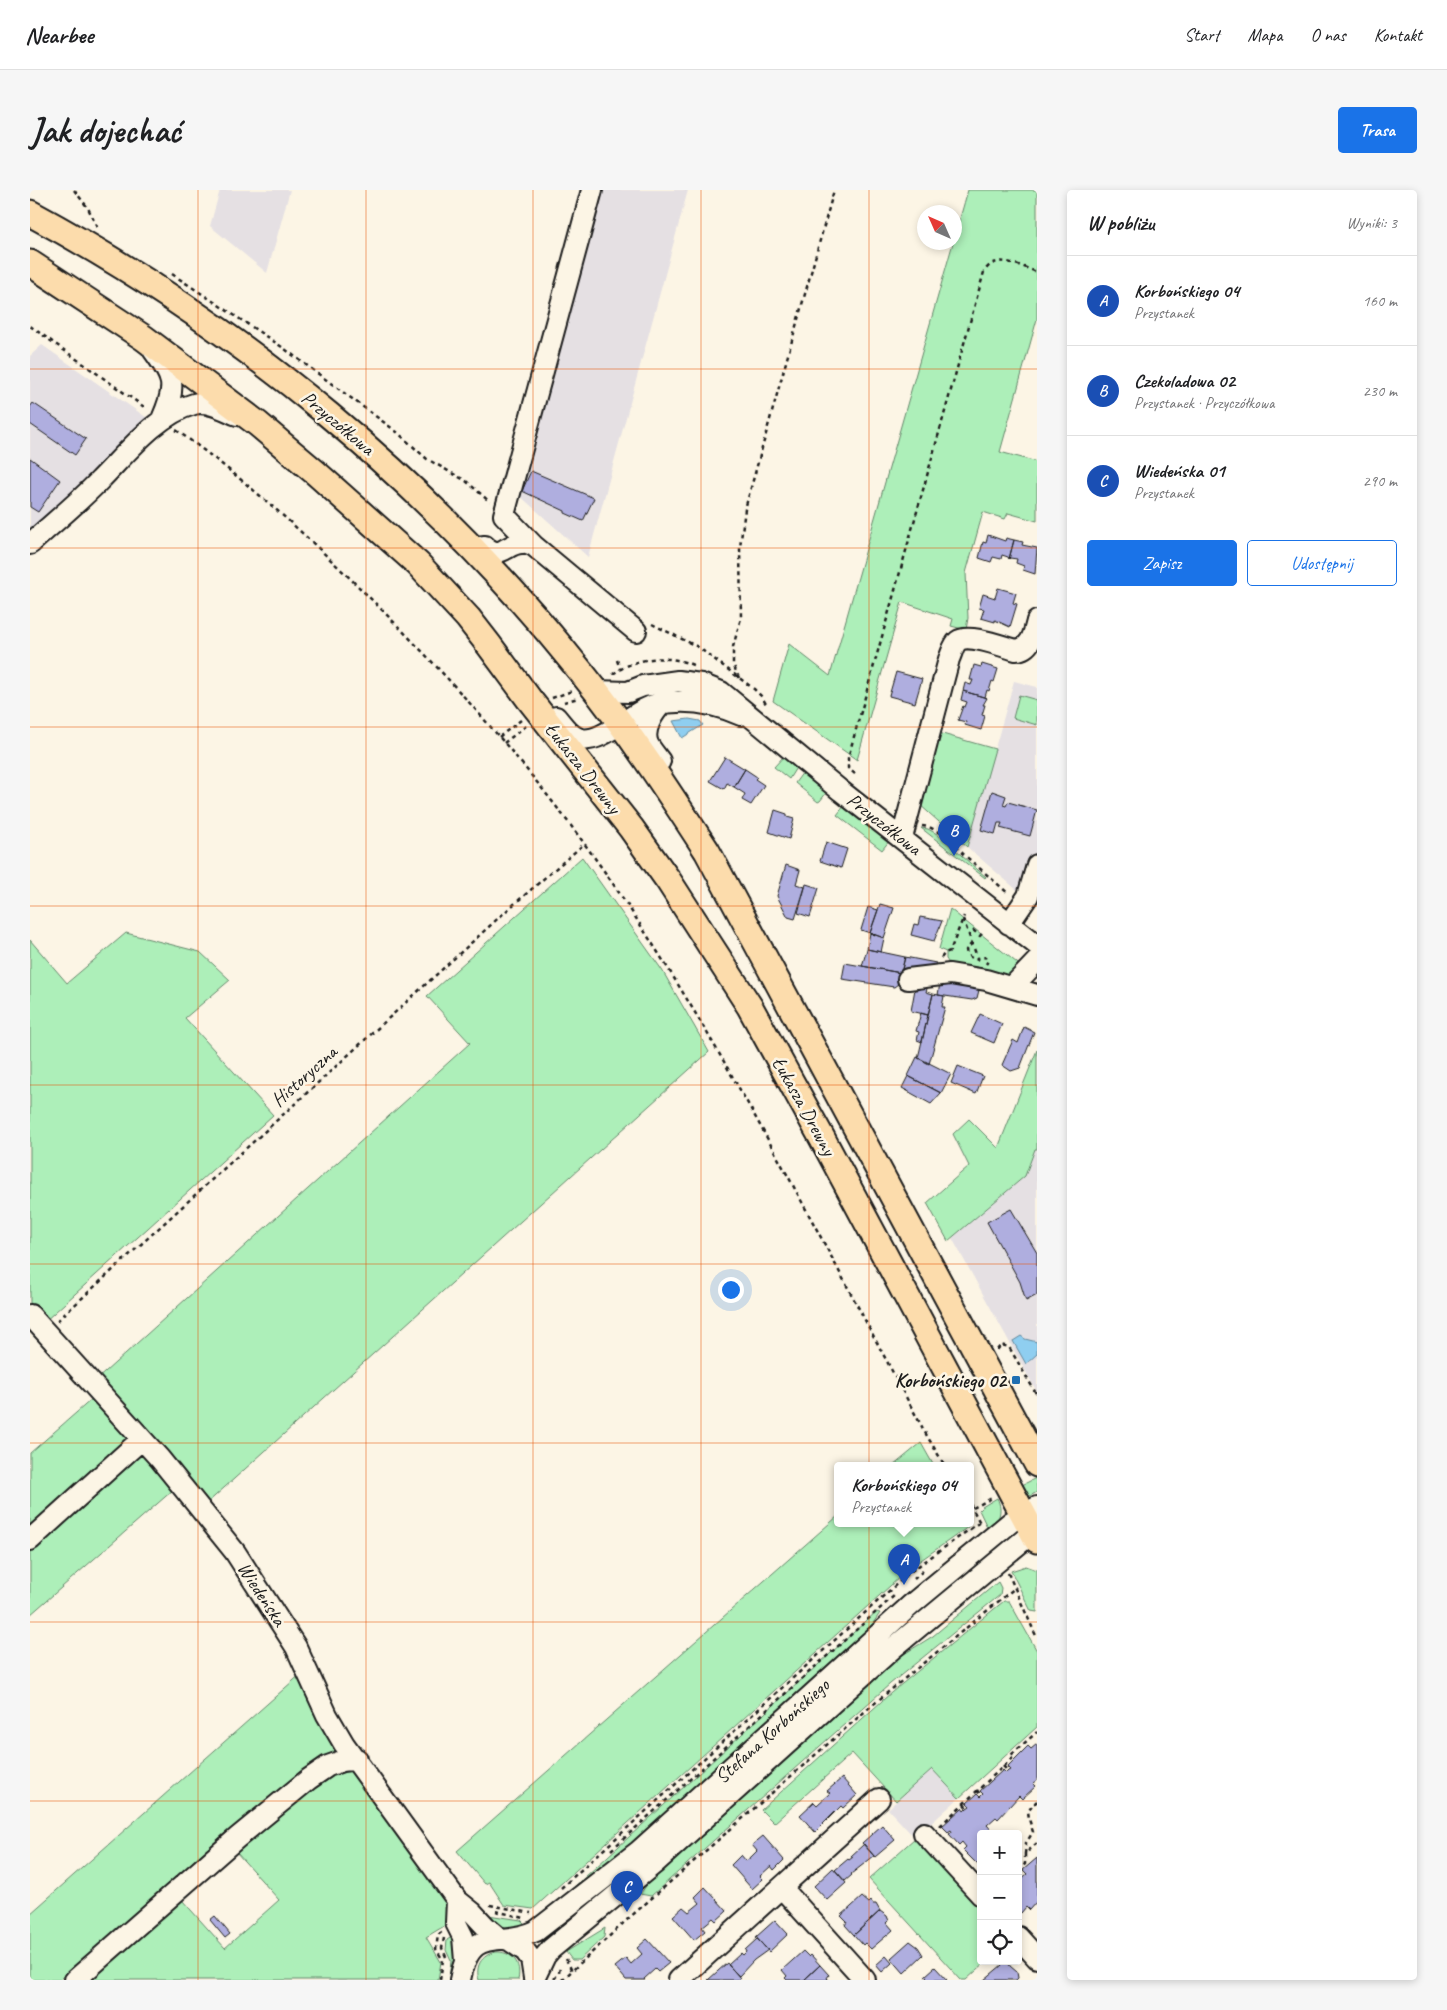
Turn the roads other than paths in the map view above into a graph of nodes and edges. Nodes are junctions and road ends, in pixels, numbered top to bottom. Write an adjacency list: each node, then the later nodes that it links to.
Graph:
1 (592, 190): 9 (street)
2 (30, 213): 10 (main road, Przyczółkowa)
3 (30, 263): 4 (main road)
4 (144, 338): 5 (street); 6 (main road)
5 (162, 420): 6 (street); 7 (street)
6 (258, 424): 11 (main road)
7 (30, 544)
8 (512, 546): 9 (street); 10 (street); 12 (street)
9 (534, 546): 14 (street)
10 (472, 548): 12 (main road, Przyczółkowa)
11 (418, 564): 20 (main road, Łukasza Drewny); 20 (street)
12 (513, 593): 16 (main road, Przyczółkowa)
13 (1037, 621): 22 (street)
14 (636, 631)
15 (648, 686): 16 (street, Przyczółkowa); 18 (street); 19 (street, Przyczółkowa)
16 (595, 688): 18 (main road, Łukasza Drewny)
17 (662, 704): 18 (street, Przyczółkowa); 19 (street, Przyczółkowa); 21 (street)
18 (615, 718): 20 (street); 21 (main road, Łukasza Drewny)
19 (754, 722): 22 (street, Przyczółkowa)
20 (571, 742): 33 (main road, Łukasza Drewny)
21 (662, 782): 32 (main road, Łukasza Drewny)
22 (904, 832): 24 (street, Przyczółkowa)
23 (1037, 865): 24 (street)
24 (1009, 924): 25 (street, Przyczółkowa)
25 (1037, 945)
26 (1037, 961): 28 (street)
27 (908, 979): 28 (street)
28 (1012, 987): 29 (street)
29 (1037, 995)
30 (30, 1315): 31 (street, Wiedeńska)
31 (142, 1439): 34 (street); 35 (street, Wiedeńska)
32 (1037, 1464)
33 (1033, 1524): 41 (street, Stefana Korbońskiego); 45 (street, Stefana Korbońskiego)
34 (30, 1540)
35 (357, 1759): 40 (street, Wiedeńska); 46 (street)
36 (879, 1799): 38 (street)
37 (932, 1830): 39 (street)
38 (782, 1888): 47 (street); 48 (street)
39 (977, 1890)
40 (456, 1900): 41 (street, Wiedeńska); 44 (street)
41 (499, 1938): 44 (street, Stefana Korbońskiego); 45 (street, Stefana Korbońskiego)
42 (1022, 1941): 43 (street)
43 (1037, 1958)
44 (460, 1970)
45 (534, 1979)
46 (75, 1980)
47 (679, 1980)
48 (865, 1980)

